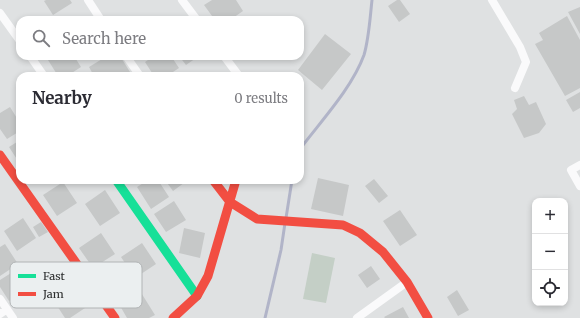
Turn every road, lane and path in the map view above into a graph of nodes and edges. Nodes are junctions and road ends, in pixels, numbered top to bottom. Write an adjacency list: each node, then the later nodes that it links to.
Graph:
1 (88, 0): 5 (street)
2 (182, 0): 6 (street)
3 (492, 0): 14 (street)
4 (0, 13): 7 (street)
5 (98, 16)
6 (194, 16)
7 (16, 35)
8 (33, 60): 11 (street)
9 (129, 60): 12 (street)
10 (227, 60): 13 (street)
11 (41, 72)
12 (137, 72)
13 (235, 72)
14 (515, 88)
15 (0, 155): 17 (street)
16 (580, 165): 22 (street)
17 (16, 178)
18 (20, 184): 24 (street)
19 (119, 184): 26 (street)
20 (216, 184): 23 (street)
21 (235, 184): 23 (street)
22 (580, 186)
23 (230, 202): 25 (street); 26 (street)
24 (75, 262)
25 (407, 282): 33 (street); 34 (street)
26 (197, 296): 32 (street)
27 (0, 299): 29 (street)
28 (108, 308): 31 (street)
29 (4, 312): 30 (street)
30 (13, 318)
31 (115, 318)
32 (173, 318)
33 (357, 318)
34 (428, 318)

